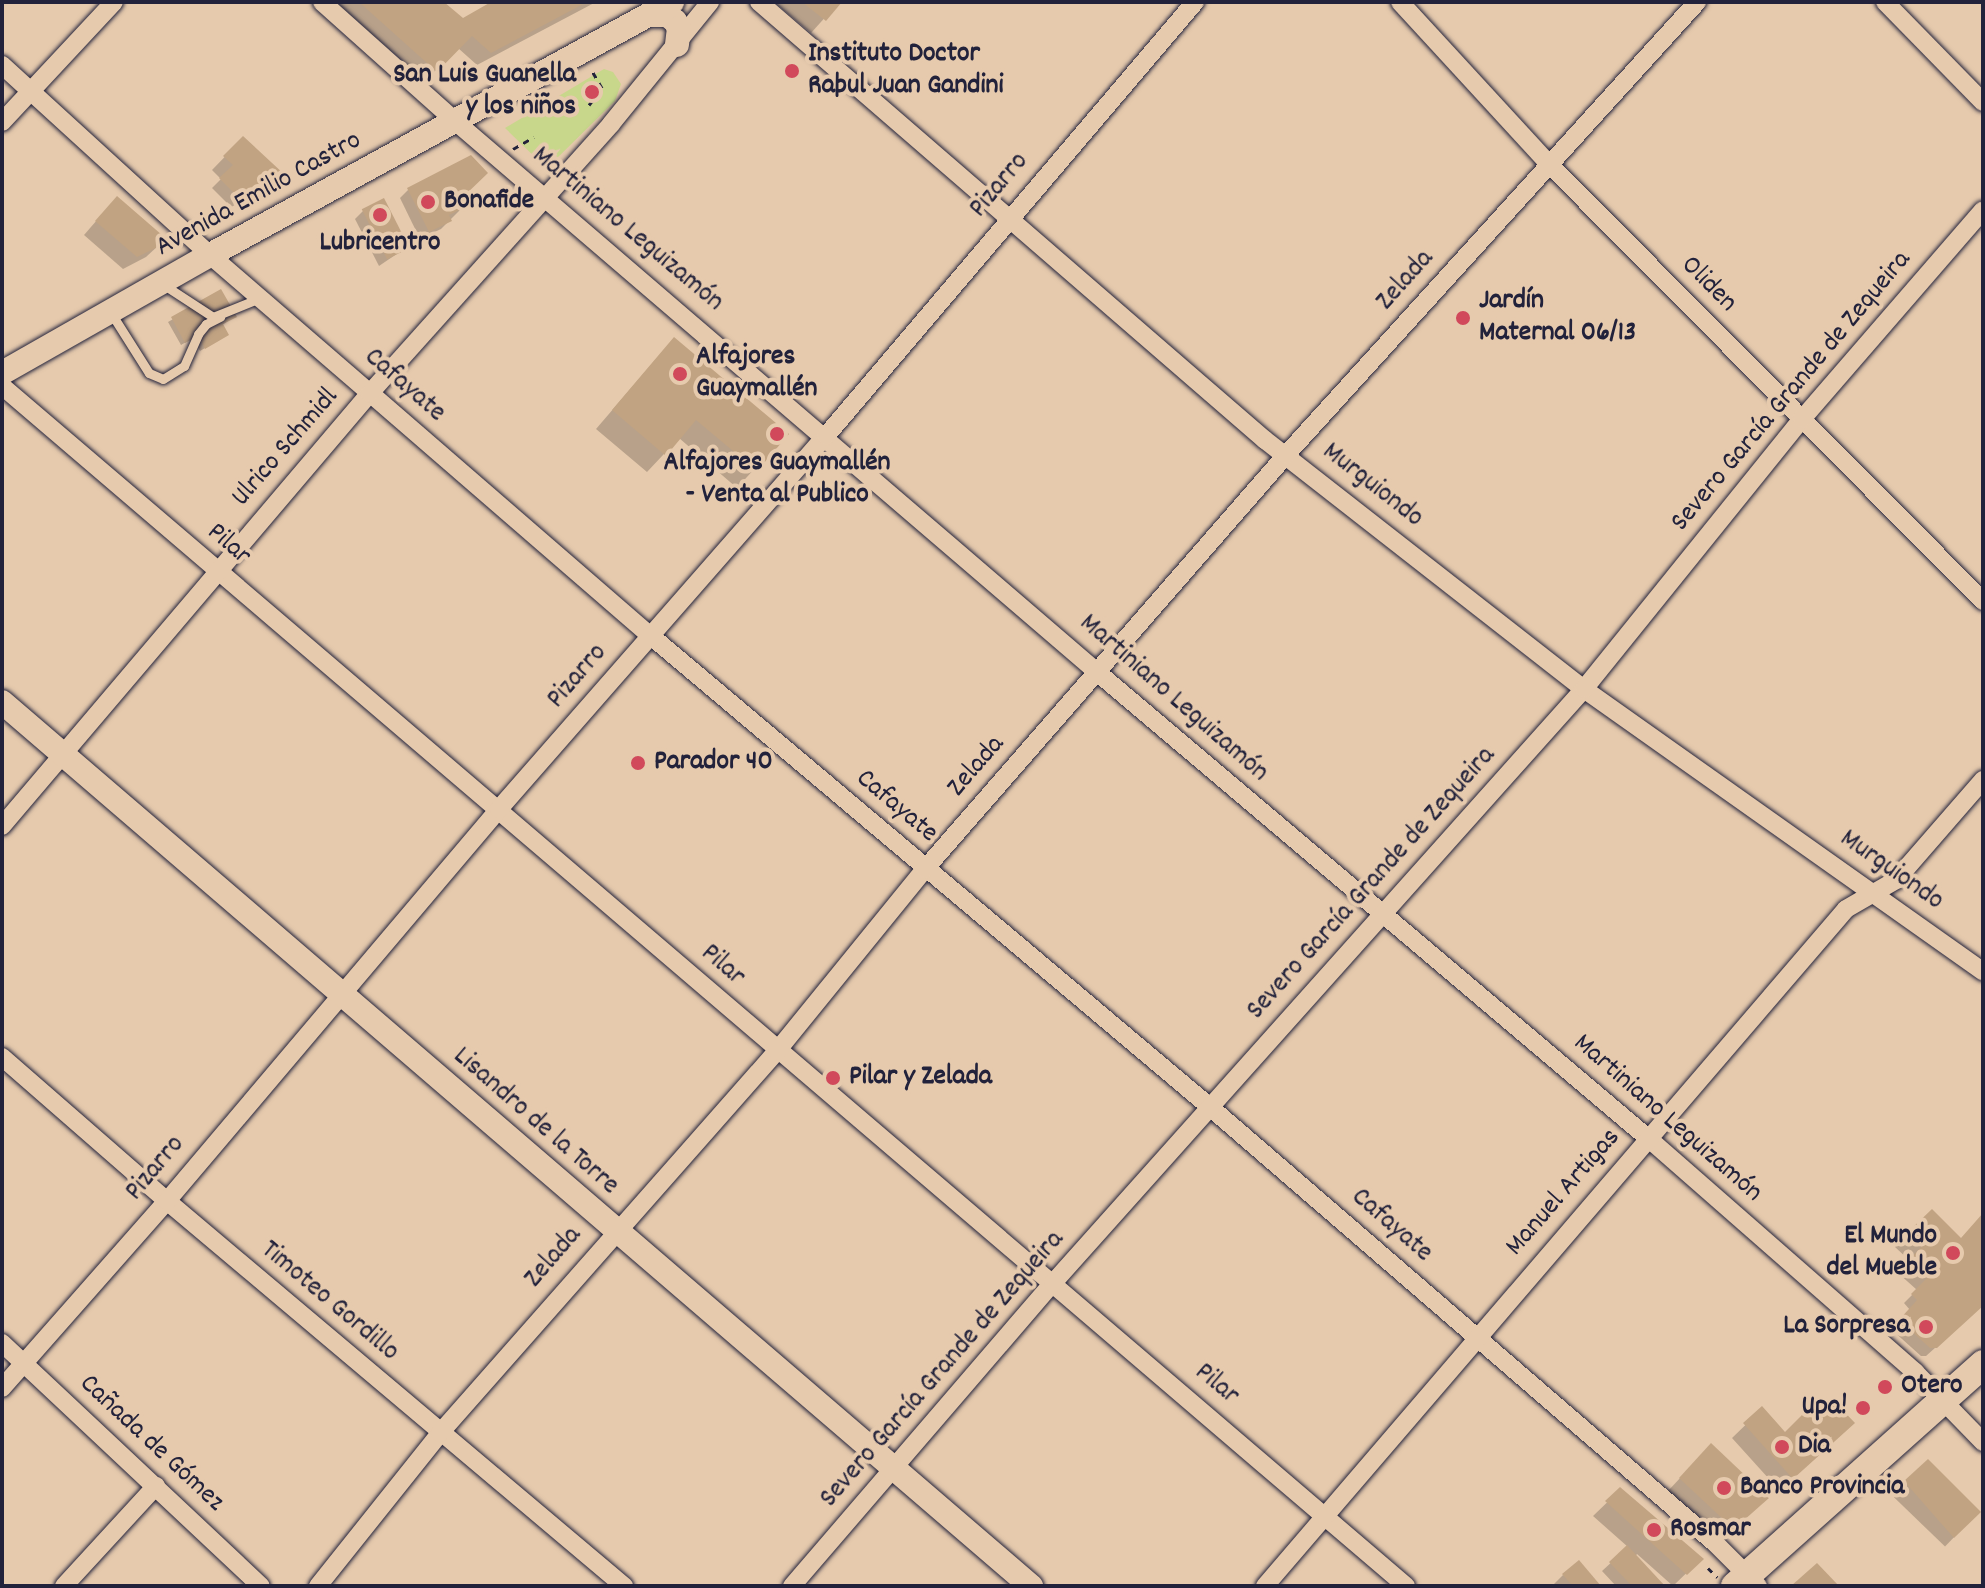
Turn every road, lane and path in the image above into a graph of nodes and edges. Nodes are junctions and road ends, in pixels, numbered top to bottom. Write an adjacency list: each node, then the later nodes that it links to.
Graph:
1 (114, 2): 14 (street)
2 (322, 2): 18 (street, Martiniano Leguizamón)
3 (672, 2): 10 (street, Avenida Emilio Castro)
4 (710, 2): 11 (street, Ulrico Schmidl)
5 (759, 2): 24 (street, Murguiondo)
6 (1195, 2): 24 (street, Pizarro)
7 (1400, 2): 21 (street, Oliden)
8 (1697, 2): 21 (street, Zelada)
9 (1885, 2): 15 (street)
10 (649, 15): 11 (street); 12 (street, Avenida Emilio Castro)
11 (677, 45): 22 (street, Ulrico Schmidl)
12 (581, 52): 16 (path); 18 (street, Avenida Emilio Castro)
13 (2, 65): 14 (street, Cafayate)
14 (30, 91): 17 (street); 25 (street, Cafayate)
15 (1983, 102)
16 (589, 105)
17 (2, 122)
18 (456, 122): 20 (street, Martiniano Leguizamón); 25 (street, Avenida Emilio Castro)
19 (534, 137): 20 (path)
20 (498, 157): 22 (street, Martiniano Leguizamón)
21 (1549, 164): 33 (street, Oliden); 35 (street, Zelada)
22 (546, 198): 32 (street, Ulrico Schmidl); 34 (street, Martiniano Leguizamón)
23 (1983, 210): 33 (street, Severo García Grande de Zequeira)
24 (1008, 219): 34 (street, Pizarro); 35 (street, Murguiondo)
25 (210, 255): 26 (street, Avenida Emilio Castro); 27 (street, Cafayate)
26 (161, 283): 28 (street, Avenida Emilio Castro); 29 (lane)
27 (260, 298): 29 (lane); 32 (street, Cafayate)
28 (111, 313): 29 (lane); 30 (street, Avenida Emilio Castro)
29 (220, 317)
30 (2, 373)
31 (2, 386): 36 (street, Pilar)
32 (370, 393): 36 (street, Ulrico Schmidl); 38 (street, Cafayate)
33 (1802, 419): 37 (street, Oliden); 40 (street, Severo García Grande de Zequeira)
34 (826, 436): 38 (street, Pizarro); 39 (street, Martiniano Leguizamón)
35 (1286, 455): 39 (street, Zelada); 40 (street, Murguiondo)
36 (216, 572): 42 (street, Ulrico Schmidl); 44 (street, Pilar)
37 (1983, 601)
38 (651, 636): 44 (street, Pizarro); 46 (street, Cafayate)
39 (1097, 672): 46 (street, Zelada); 48 (street, Martiniano Leguizamón)
40 (1584, 689): 47 (street, Murguiondo); 48 (street, Severo García Grande de Zequeira)
41 (2, 702): 42 (street, Lisandro de la Torre)
42 (63, 755): 45 (street, Ulrico Schmidl); 50 (street, Lisandro de la Torre)
43 (1983, 780): 47 (street, Manuel Artigas)
44 (499, 809): 50 (street, Pizarro); 51 (street, Pilar)
45 (2, 826)
46 (925, 869): 51 (street, Zelada); 53 (street, Cafayate)
47 (1874, 893): 49 (street, Murguiondo); 54 (street, Manuel Artigas)
48 (1382, 914): 53 (street, Severo García Grande de Zequeira); 54 (street, Martiniano Leguizamón)
49 (1983, 972)
50 (340, 993): 55 (street, Pizarro); 56 (street, Lisandro de la Torre)
51 (777, 1051): 56 (street, Zelada); 57 (street, Pilar)
52 (2, 1057): 55 (street, Timoteo Gordillo)
53 (1210, 1107): 57 (street, Severo García Grande de Zequeira); 58 (street, Cafayate)
54 (1649, 1139): 58 (street, Manuel Artigas); 63 (street, Martiniano Leguizamón)
55 (167, 1201): 60 (street, Pizarro); 64 (street, Timoteo Gordillo)
56 (615, 1231): 64 (street, Zelada); 66 (street, Lisandro de la Torre)
57 (1053, 1283): 66 (street, Severo García Grande de Zequeira); 68 (street, Pilar)
58 (1476, 1337): 68 (street, Manuel Artigas); 69 (street, Cafayate)
59 (2, 1343): 60 (street, Cañada de Gómez)
60 (23, 1363): 62 (street, Pizarro); 67 (street, Cañada de Gómez)
61 (1983, 1364): 63 (main road)
62 (2, 1388)
63 (1942, 1400): 65 (street, Martiniano Leguizamón); 69 (main road)
64 (440, 1433): 72 (street, Zelada); 73 (street, Timoteo Gordillo)
65 (1983, 1442)
66 (894, 1470): 74 (street, Severo García Grande de Zequeira); 75 (street, Lisandro de la Torre)
67 (156, 1486): 70 (street); 71 (street, Cañada de Gómez)
68 (1324, 1514): 76 (street, Manuel Artigas); 77 (street, Pilar)
69 (1747, 1582)
70 (64, 1586)
71 (261, 1586)
72 (318, 1586)
73 (624, 1586)
74 (792, 1586)
75 (1031, 1586)
76 (1265, 1586)
77 (1406, 1586)

